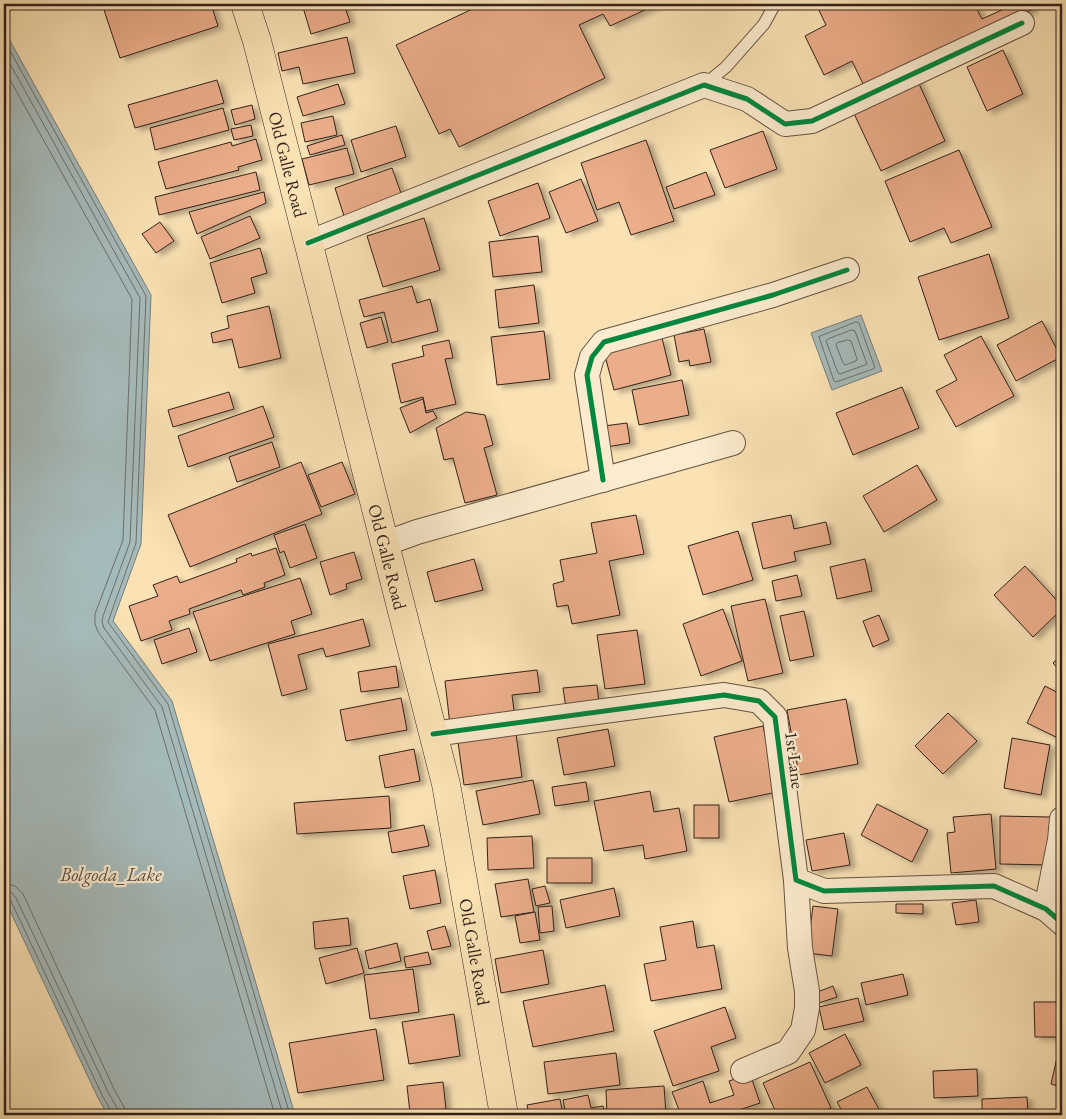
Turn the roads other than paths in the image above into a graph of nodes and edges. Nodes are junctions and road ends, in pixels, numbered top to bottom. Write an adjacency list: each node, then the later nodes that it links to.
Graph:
1 (245, 4): 5 (highway, Old Galle Road)
2 (775, 4): 4 (lane)
3 (1022, 23): 4 (street)
4 (704, 85): 5 (street)
5 (308, 244): 9 (highway, Old Galle Road)
6 (847, 270): 8 (street)
7 (733, 443): 8 (street)
8 (603, 480): 9 (street)
9 (384, 544): 10 (highway, Old Galle Road)
10 (433, 734): 12 (street, 1st Lane); 15 (highway, Old Galle Road)
11 (1062, 819): 13 (street)
12 (796, 880): 13 (street); 14 (street, 1st Lane)
13 (1054, 916)
14 (743, 1071)
15 (504, 1115)

